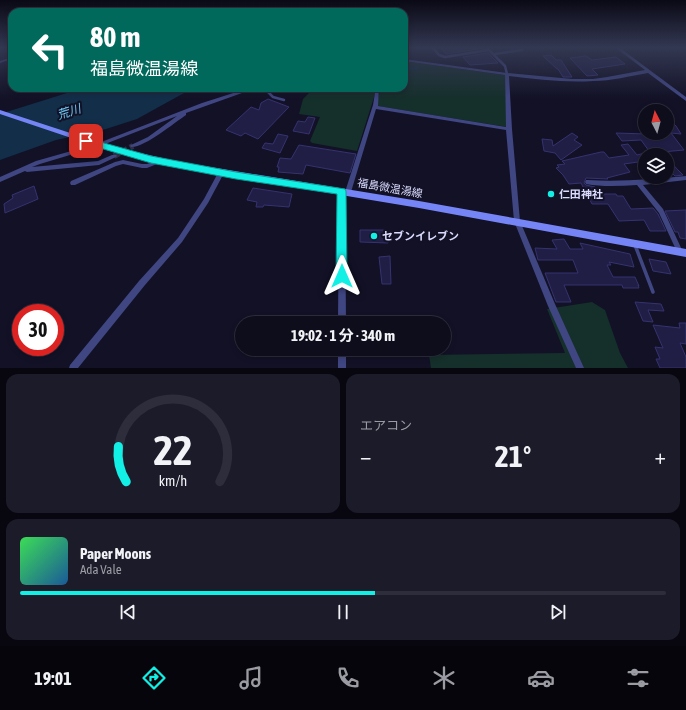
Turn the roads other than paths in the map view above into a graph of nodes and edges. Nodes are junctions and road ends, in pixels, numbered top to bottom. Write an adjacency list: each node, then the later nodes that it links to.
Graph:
1 (442, 65): 5 (street)
2 (504, 65): 5 (lane)
3 (641, 65): 4 (street)
4 (649, 71): 5 (street); 10 (street)
5 (507, 74): 14 (street)
6 (242, 92): 12 (street)
7 (268, 92): 9 (lane)
8 (378, 92): 11 (street)
9 (284, 100)
10 (686, 100)
11 (375, 105): 14 (street); 28 (street)
12 (186, 111): 15 (street); 16 (street)
13 (0, 112): 15 (main road, 福島微温湯線)
14 (509, 129): 29 (street)
15 (98, 145): 18 (main road, 福島微温湯線); 19 (street)
16 (133, 146)
17 (114, 156): 19 (street)
18 (160, 161): 20 (main road, 福島微温湯線); 25 (street)
19 (17, 172): 22 (street)
20 (221, 173): 28 (main road, 福島微温湯線); 35 (street)
21 (686, 178): 23 (street)
22 (0, 180)
23 (674, 180)
24 (588, 182): 26 (street)
25 (73, 183)
26 (638, 184)
27 (639, 184): 31 (street)
28 (345, 192): 29 (main road, 福島微温湯線); 33 (street)
29 (517, 221): 30 (main road, 福島微温湯線); 37 (street)
30 (634, 244): 31 (main road, 福島微温湯線); 32 (lane)
31 (683, 253)
32 (653, 292)
33 (342, 316)
34 (342, 356): 36 (street)
35 (73, 368)
36 (342, 368)
37 (580, 368)

